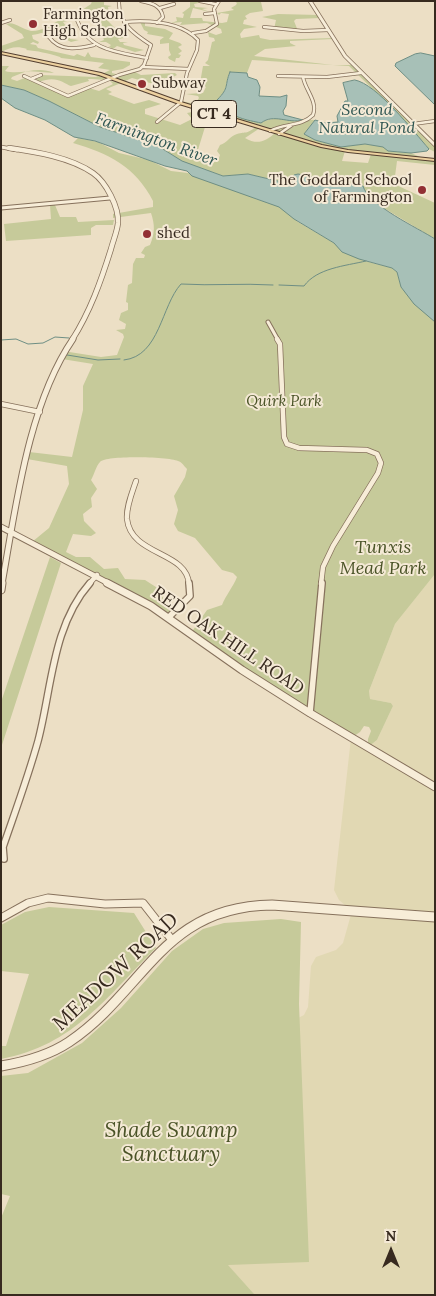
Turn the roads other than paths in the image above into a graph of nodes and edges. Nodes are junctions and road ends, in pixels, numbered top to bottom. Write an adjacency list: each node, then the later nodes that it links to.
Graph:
1 (119, 1): 12 (street)
2 (141, 1): 8 (street)
3 (200, 1): 7 (street)
4 (219, 1): 7 (street)
5 (310, 1): 15 (street)
6 (174, 4): 8 (street)
7 (215, 4): 9 (street)
8 (160, 8): 13 (street)
9 (215, 13): 10 (street); 16 (street)
10 (206, 14)
11 (76, 17): 18 (street)
12 (124, 22): 13 (street); 20 (street)
13 (156, 23): 16 (street)
14 (264, 27): 15 (street)
15 (328, 30): 23 (street)
16 (193, 34): 22 (street)
17 (49, 37): 18 (street)
18 (94, 46): 20 (street)
19 (1, 53): 28 (main road, CT 4)
20 (147, 58): 21 (street)
21 (143, 67): 22 (street); 28 (street)
22 (189, 69): 30 (street)
23 (361, 73): 27 (street); 33 (street)
24 (40, 75): 29 (street)
25 (24, 76): 29 (street)
26 (278, 76): 27 (street)
27 (303, 77): 34 (street)
28 (112, 78): 29 (street); 30 (main road, CT 4)
29 (31, 79)
30 (180, 103): 32 (street); 35 (main road, CT 4)
31 (435, 121): 33 (street)
32 (157, 122)
33 (413, 124): 37 (street)
34 (292, 125): 35 (street); 36 (street)
35 (270, 131): 36 (main road, CT 4)
36 (279, 134): 39 (main road, CT 4)
37 (435, 145)
38 (1, 147): 40 (street)
39 (435, 160)
40 (110, 198): 41 (street); 44 (street)
41 (1, 208)
42 (268, 322): 51 (street)
43 (1, 404): 44 (street)
44 (40, 412): 47 (street)
45 (136, 481): 50 (street)
46 (1, 527): 47 (street, RED OAK HILL ROAD)
47 (12, 532): 48 (street, RED OAK HILL ROAD); 49 (street)
48 (97, 575): 50 (street, RED OAK HILL ROAD); 53 (street)
49 (1, 590)
50 (169, 617): 51 (street, RED OAK HILL ROAD)
51 (310, 713): 52 (street, RED OAK HILL ROAD)
52 (435, 787)
53 (4, 859)
54 (435, 917): 56 (street, MEADOW ROAD)
55 (1, 918): 56 (street)
56 (172, 940): 57 (street, MEADOW ROAD)
57 (1, 1066)

